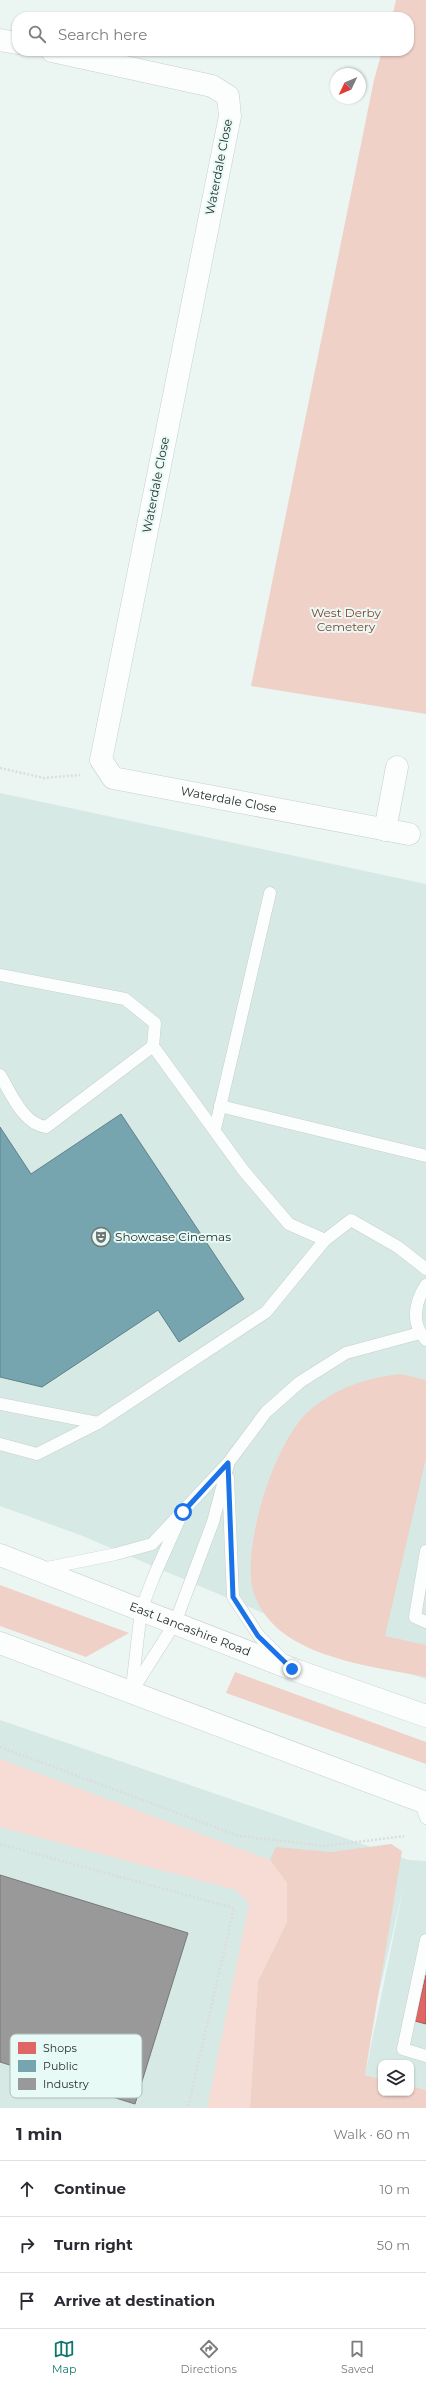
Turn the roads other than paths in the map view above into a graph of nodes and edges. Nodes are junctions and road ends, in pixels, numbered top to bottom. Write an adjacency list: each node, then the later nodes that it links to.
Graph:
1 (0, 40): 2 (main road)
2 (12, 42)
3 (75, 56): 5 (main road, Waterdale Close)
4 (397, 767): 5 (main road)
5 (385, 830): 6 (main road, Waterdale Close)
6 (409, 834)
7 (270, 893): 11 (lane)
8 (0, 976): 9 (lane)
9 (153, 1046): 10 (lane); 12 (lane)
10 (0, 1075)
11 (220, 1106): 12 (lane); 13 (lane)
12 (215, 1129): 14 (lane)
13 (426, 1156)
14 (325, 1240): 15 (lane); 19 (lane)
15 (426, 1269)
16 (426, 1285): 17 (lane)
17 (423, 1337): 21 (lane)
18 (0, 1404): 19 (lane)
19 (98, 1423): 20 (lane)
20 (0, 1444)
21 (228, 1463): 22 (lane); 28 (lane); 30 (lane)
22 (183, 1512): 25 (lane); 26 (lane)
23 (426, 1551): 27 (lane)
24 (0, 1555): 25 (main road, East Lancashire Road)
25 (37, 1570): 26 (main road, East Lancashire Road)
26 (141, 1610): 28 (main road, East Lancashire Road); 31 (lane)
27 (426, 1622)
28 (175, 1623): 30 (main road, East Lancashire Road); 31 (lane)
29 (0, 1643): 31 (main road)
30 (292, 1669): 32 (main road, East Lancashire Road)
31 (132, 1691): 33 (main road)
32 (426, 1716)
33 (424, 1808)
34 (426, 1940): 35 (lane)
35 (426, 2056)

